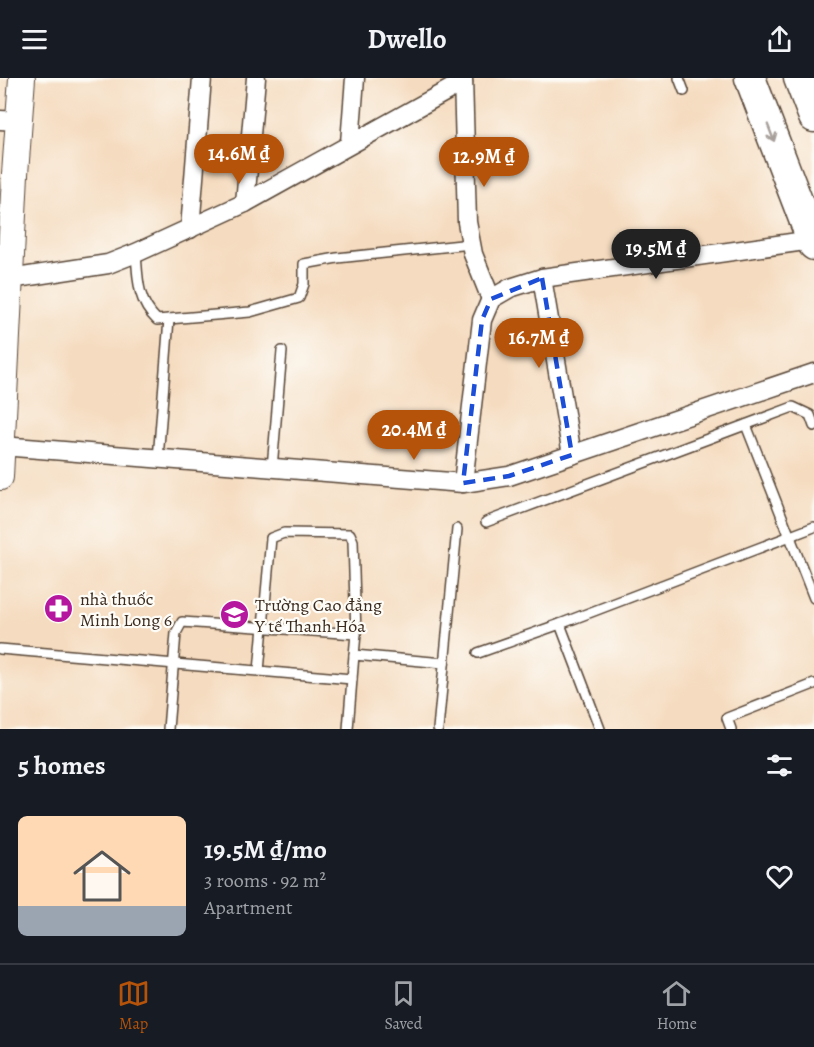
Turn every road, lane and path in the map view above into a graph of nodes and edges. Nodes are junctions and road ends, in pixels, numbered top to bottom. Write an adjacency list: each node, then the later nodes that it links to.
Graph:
1 (22, 78): 11 (main road)
2 (202, 78): 14 (street)
3 (256, 78): 13 (street)
4 (355, 78): 12 (street)
5 (679, 78): 9 (lane)
6 (750, 78): 15 (highway, one-way to 15)
7 (799, 78): 10 (highway)
8 (463, 80): 12 (street); 16 (street)
9 (684, 91)
10 (814, 117)
11 (9, 121): 19 (main road)
12 (350, 143): 13 (street)
13 (245, 203): 14 (street)
14 (190, 229): 17 (street)
15 (813, 243): 18 (street)
16 (471, 244): 20 (street); 21 (lane)
17 (136, 253): 19 (street); 21 (lane)
18 (542, 278): 20 (street); 27 (street)
19 (10, 279): 26 (main road)
20 (491, 299): 31 (street)
21 (169, 319): 28 (lane)
22 (282, 351): 29 (lane)
23 (814, 373): 27 (street)
24 (746, 425): 25 (lane); 32 (lane); 35 (lane)
25 (814, 426)
26 (2, 446): 28 (street); 30 (main road)
27 (572, 455): 31 (street)
28 (158, 459): 29 (street)
29 (272, 468): 31 (street)
30 (0, 477)
31 (463, 483)
32 (486, 522)
33 (814, 526): 35 (lane)
34 (457, 529): 43 (lane)
35 (790, 536): 36 (lane); 37 (lane)
36 (814, 598)
37 (560, 624): 41 (lane); 51 (lane)
38 (263, 628): 39 (lane); 39 (lane); 44 (lane); 45 (lane)
39 (356, 634): 42 (lane)
40 (0, 650): 44 (lane)
41 (478, 653)
42 (354, 655): 43 (lane); 46 (lane)
43 (444, 663): 50 (lane)
44 (172, 664): 45 (lane); 48 (lane)
45 (259, 671): 46 (lane)
46 (352, 679): 49 (lane)
47 (814, 684): 52 (lane)
48 (168, 729)
49 (348, 729)
50 (438, 729)
51 (600, 729)
52 (731, 729)

